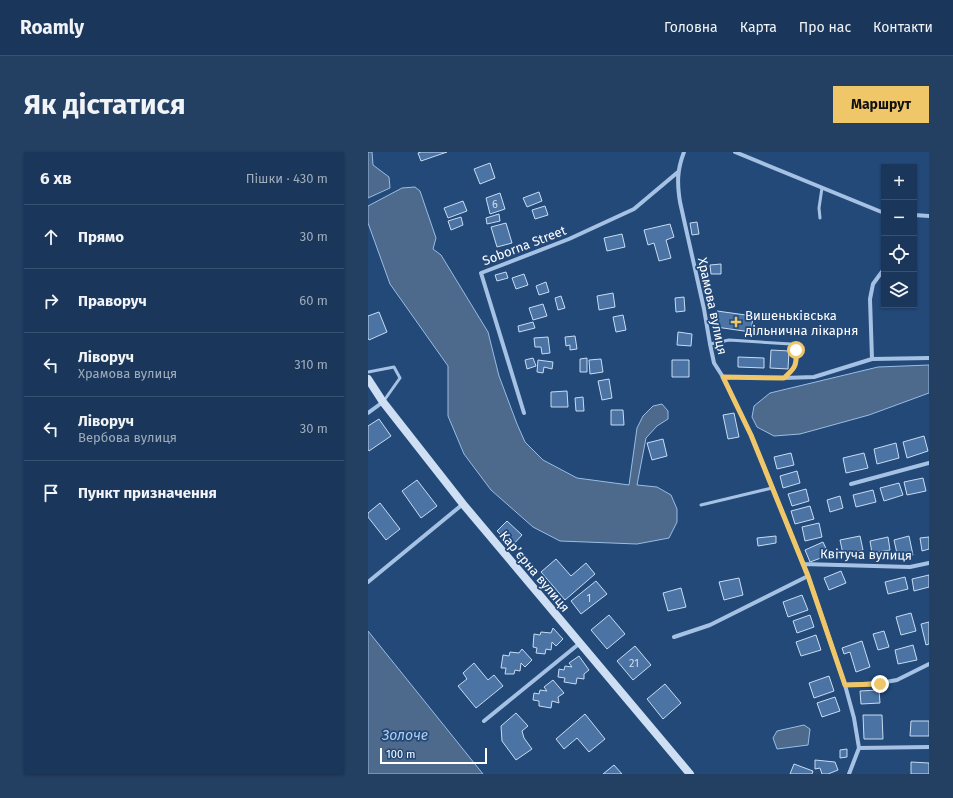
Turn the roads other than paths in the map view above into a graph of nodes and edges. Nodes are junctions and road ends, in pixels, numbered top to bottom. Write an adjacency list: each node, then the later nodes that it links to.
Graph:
1 (684, 152): 3 (street, Храмова вулиця)
2 (735, 152): 4 (street)
3 (678, 172): 10 (street, Храмова вулиця); 19 (street, Soborna Street)
4 (822, 188): 5 (street); 8 (lane)
5 (881, 212)
6 (917, 215): 7 (street)
7 (929, 216)
8 (820, 218)
9 (882, 272): 12 (street)
10 (710, 344): 14 (street, Храмова вулиця); 15 (lane)
11 (929, 358): 12 (street)
12 (872, 359): 15 (street)
13 (368, 372): 17 (lane)
14 (723, 377): 15 (street); 22 (street, Храмова вулиця)
15 (784, 378)
16 (368, 379): 17 (street, Карʼєрна вулиця)
17 (383, 402): 18 (street); 23 (street, Карʼєрна вулиця)
18 (368, 413)
19 (524, 413)
20 (929, 463): 21 (street)
21 (851, 484)
22 (772, 488): 24 (lane); 26 (street, Храмова вулиця)
23 (463, 504): 28 (street); 30 (street, Карʼєрна вулиця)
24 (701, 505)
25 (929, 563): 26 (street, Квітуча вулиця)
26 (803, 564): 27 (street, Храмова вулиця)
27 (808, 576): 29 (street); 32 (street, Храмова вулиця)
28 (368, 582)
29 (674, 637)
30 (580, 643): 33 (street); 36 (street, Карʼєрна вулиця)
31 (929, 664): 32 (street)
32 (845, 685): 35 (street, Храмова вулиця)
33 (484, 721)
34 (929, 747): 35 (street)
35 (859, 748): 37 (street)
36 (690, 774)
37 (849, 774)

